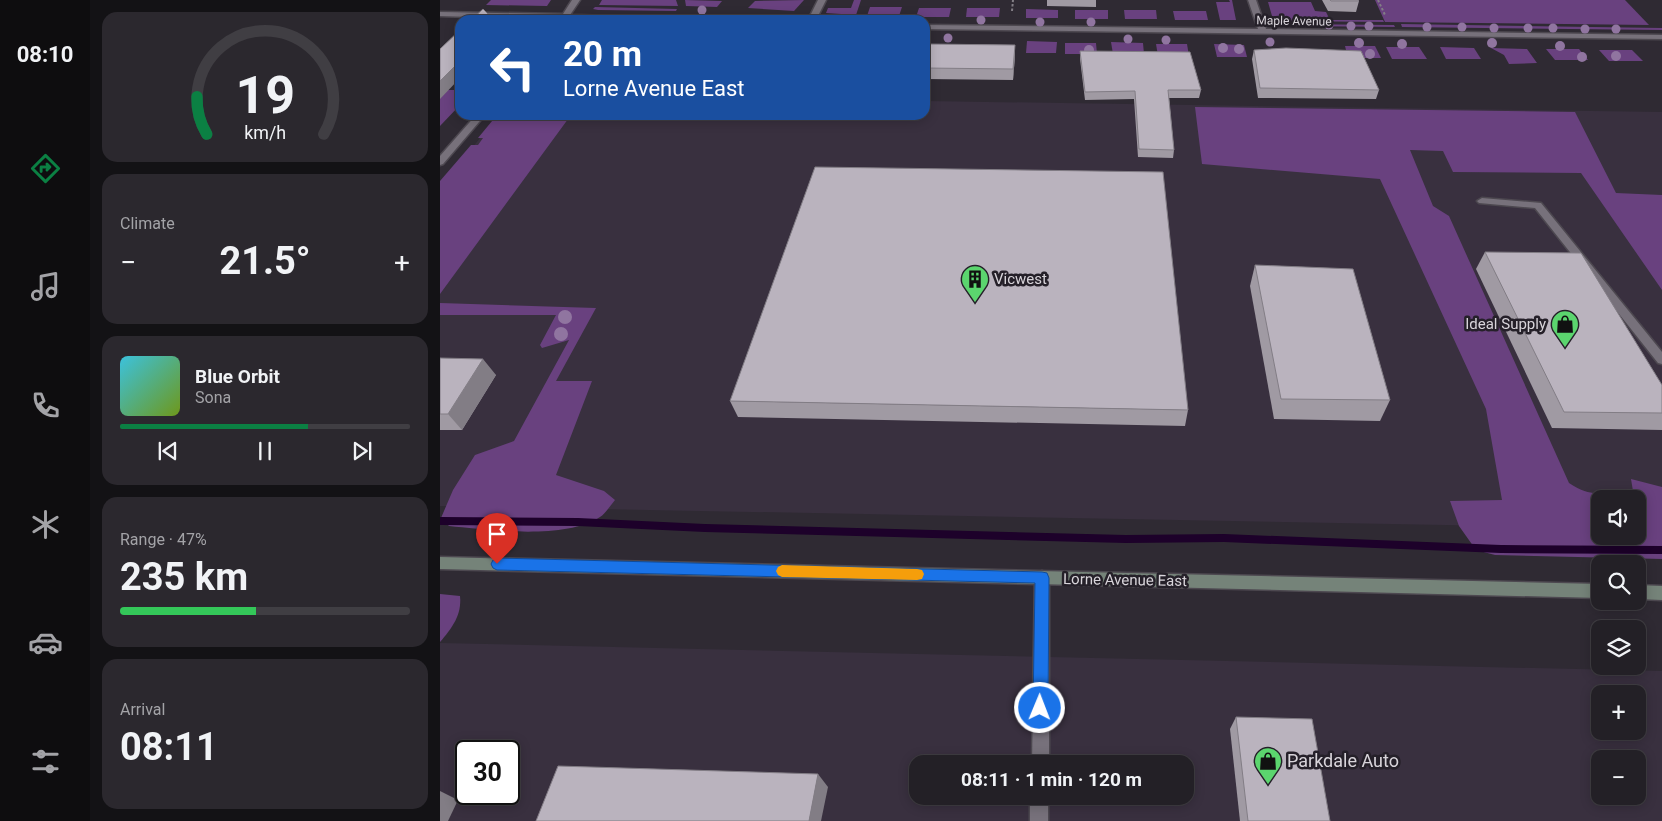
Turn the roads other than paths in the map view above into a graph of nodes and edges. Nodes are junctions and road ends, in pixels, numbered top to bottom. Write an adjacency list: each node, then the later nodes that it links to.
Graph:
1 (576, 0): 6 (street)
2 (822, 0): 7 (street)
3 (1252, 0): 9 (street)
4 (440, 14): 5 (street)
5 (471, 15)
6 (567, 15)
7 (814, 15)
8 (930, 28): 9 (street, Maple Avenue)
9 (1263, 32): 10 (street, Maple Avenue)
10 (1662, 37)
11 (477, 120): 12 (street)
12 (440, 162)
13 (1482, 201): 14 (street)
14 (1662, 360)
15 (440, 563): 16 (main road, Lorne Avenue East)
16 (1042, 578): 17 (main road, Lorne Avenue East); 20 (street)
17 (1591, 591)
18 (1646, 592): 19 (main road)
19 (1662, 593)
20 (1040, 755)
21 (1039, 805): 22 (street)
22 (1039, 821)

